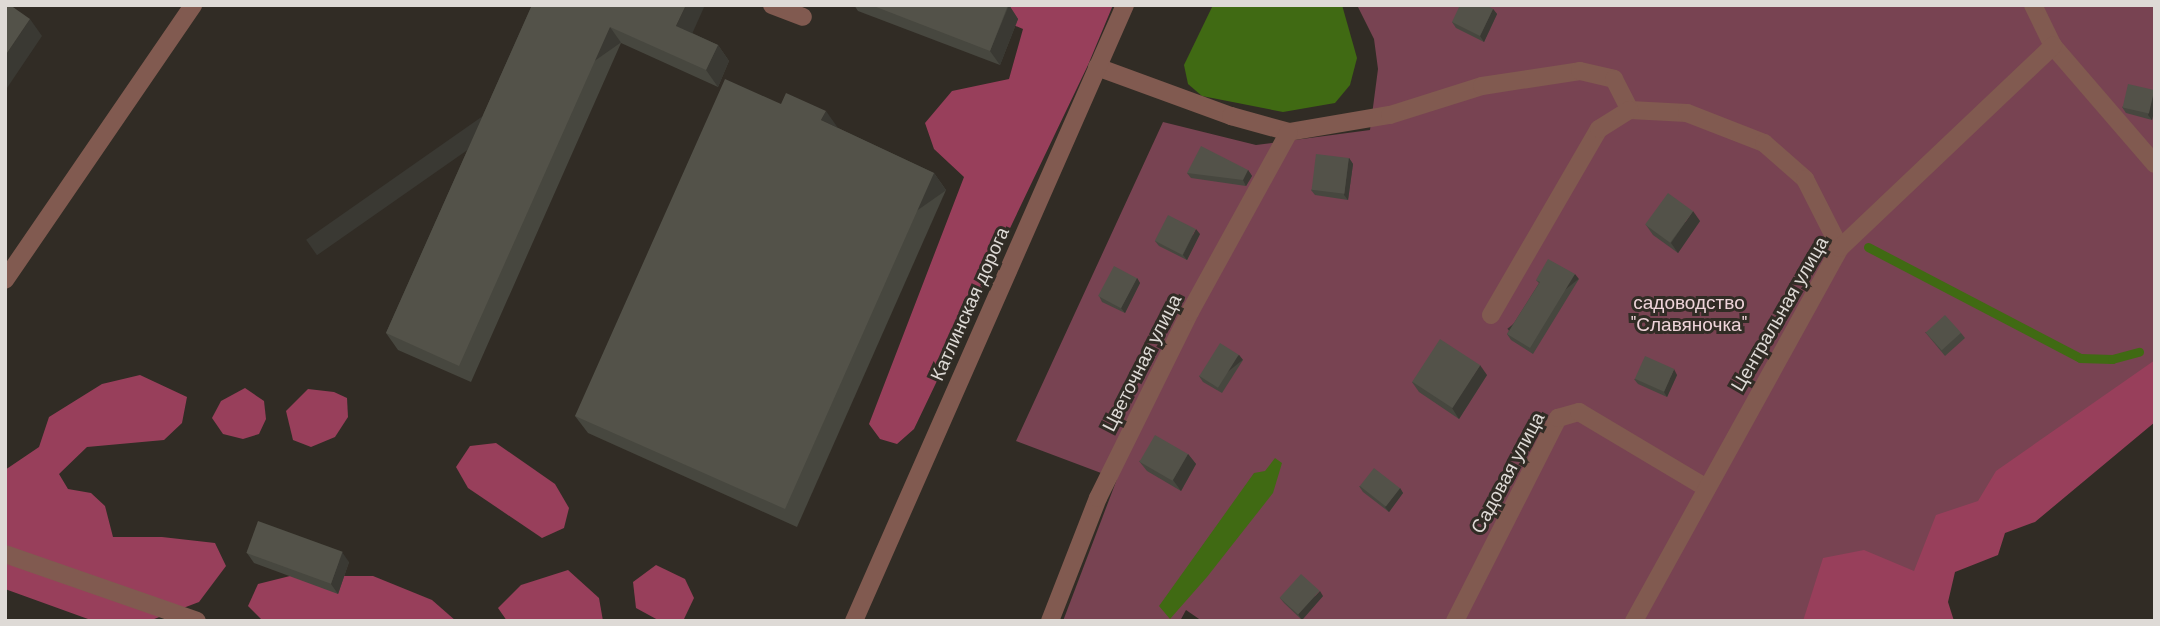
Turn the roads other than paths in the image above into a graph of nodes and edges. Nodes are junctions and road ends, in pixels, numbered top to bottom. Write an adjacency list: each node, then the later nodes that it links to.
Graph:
1 (193, 5): 12 (street)
2 (772, 5): 5 (street)
3 (1125, 5): 7 (street, Катлинская дорога)
4 (2033, 5): 6 (street)
5 (803, 17)
6 (2053, 46): 10 (street); 11 (street, Центральная улица)
7 (1097, 67): 9 (street); 17 (street, Катлинская дорога)
8 (1630, 110): 9 (street); 11 (street); 13 (street)
9 (1289, 132): 18 (street, Цветочная улица)
10 (2155, 164)
11 (1840, 248): 14 (street, Центральная улица)
12 (5, 280)
13 (1491, 315)
14 (1705, 487): 19 (street, Садовая улица); 20 (street, Центральная улица)
15 (5, 554): 16 (street)
16 (197, 621)
17 (854, 621)
18 (1050, 621)
19 (1455, 621)
20 (1633, 621)

